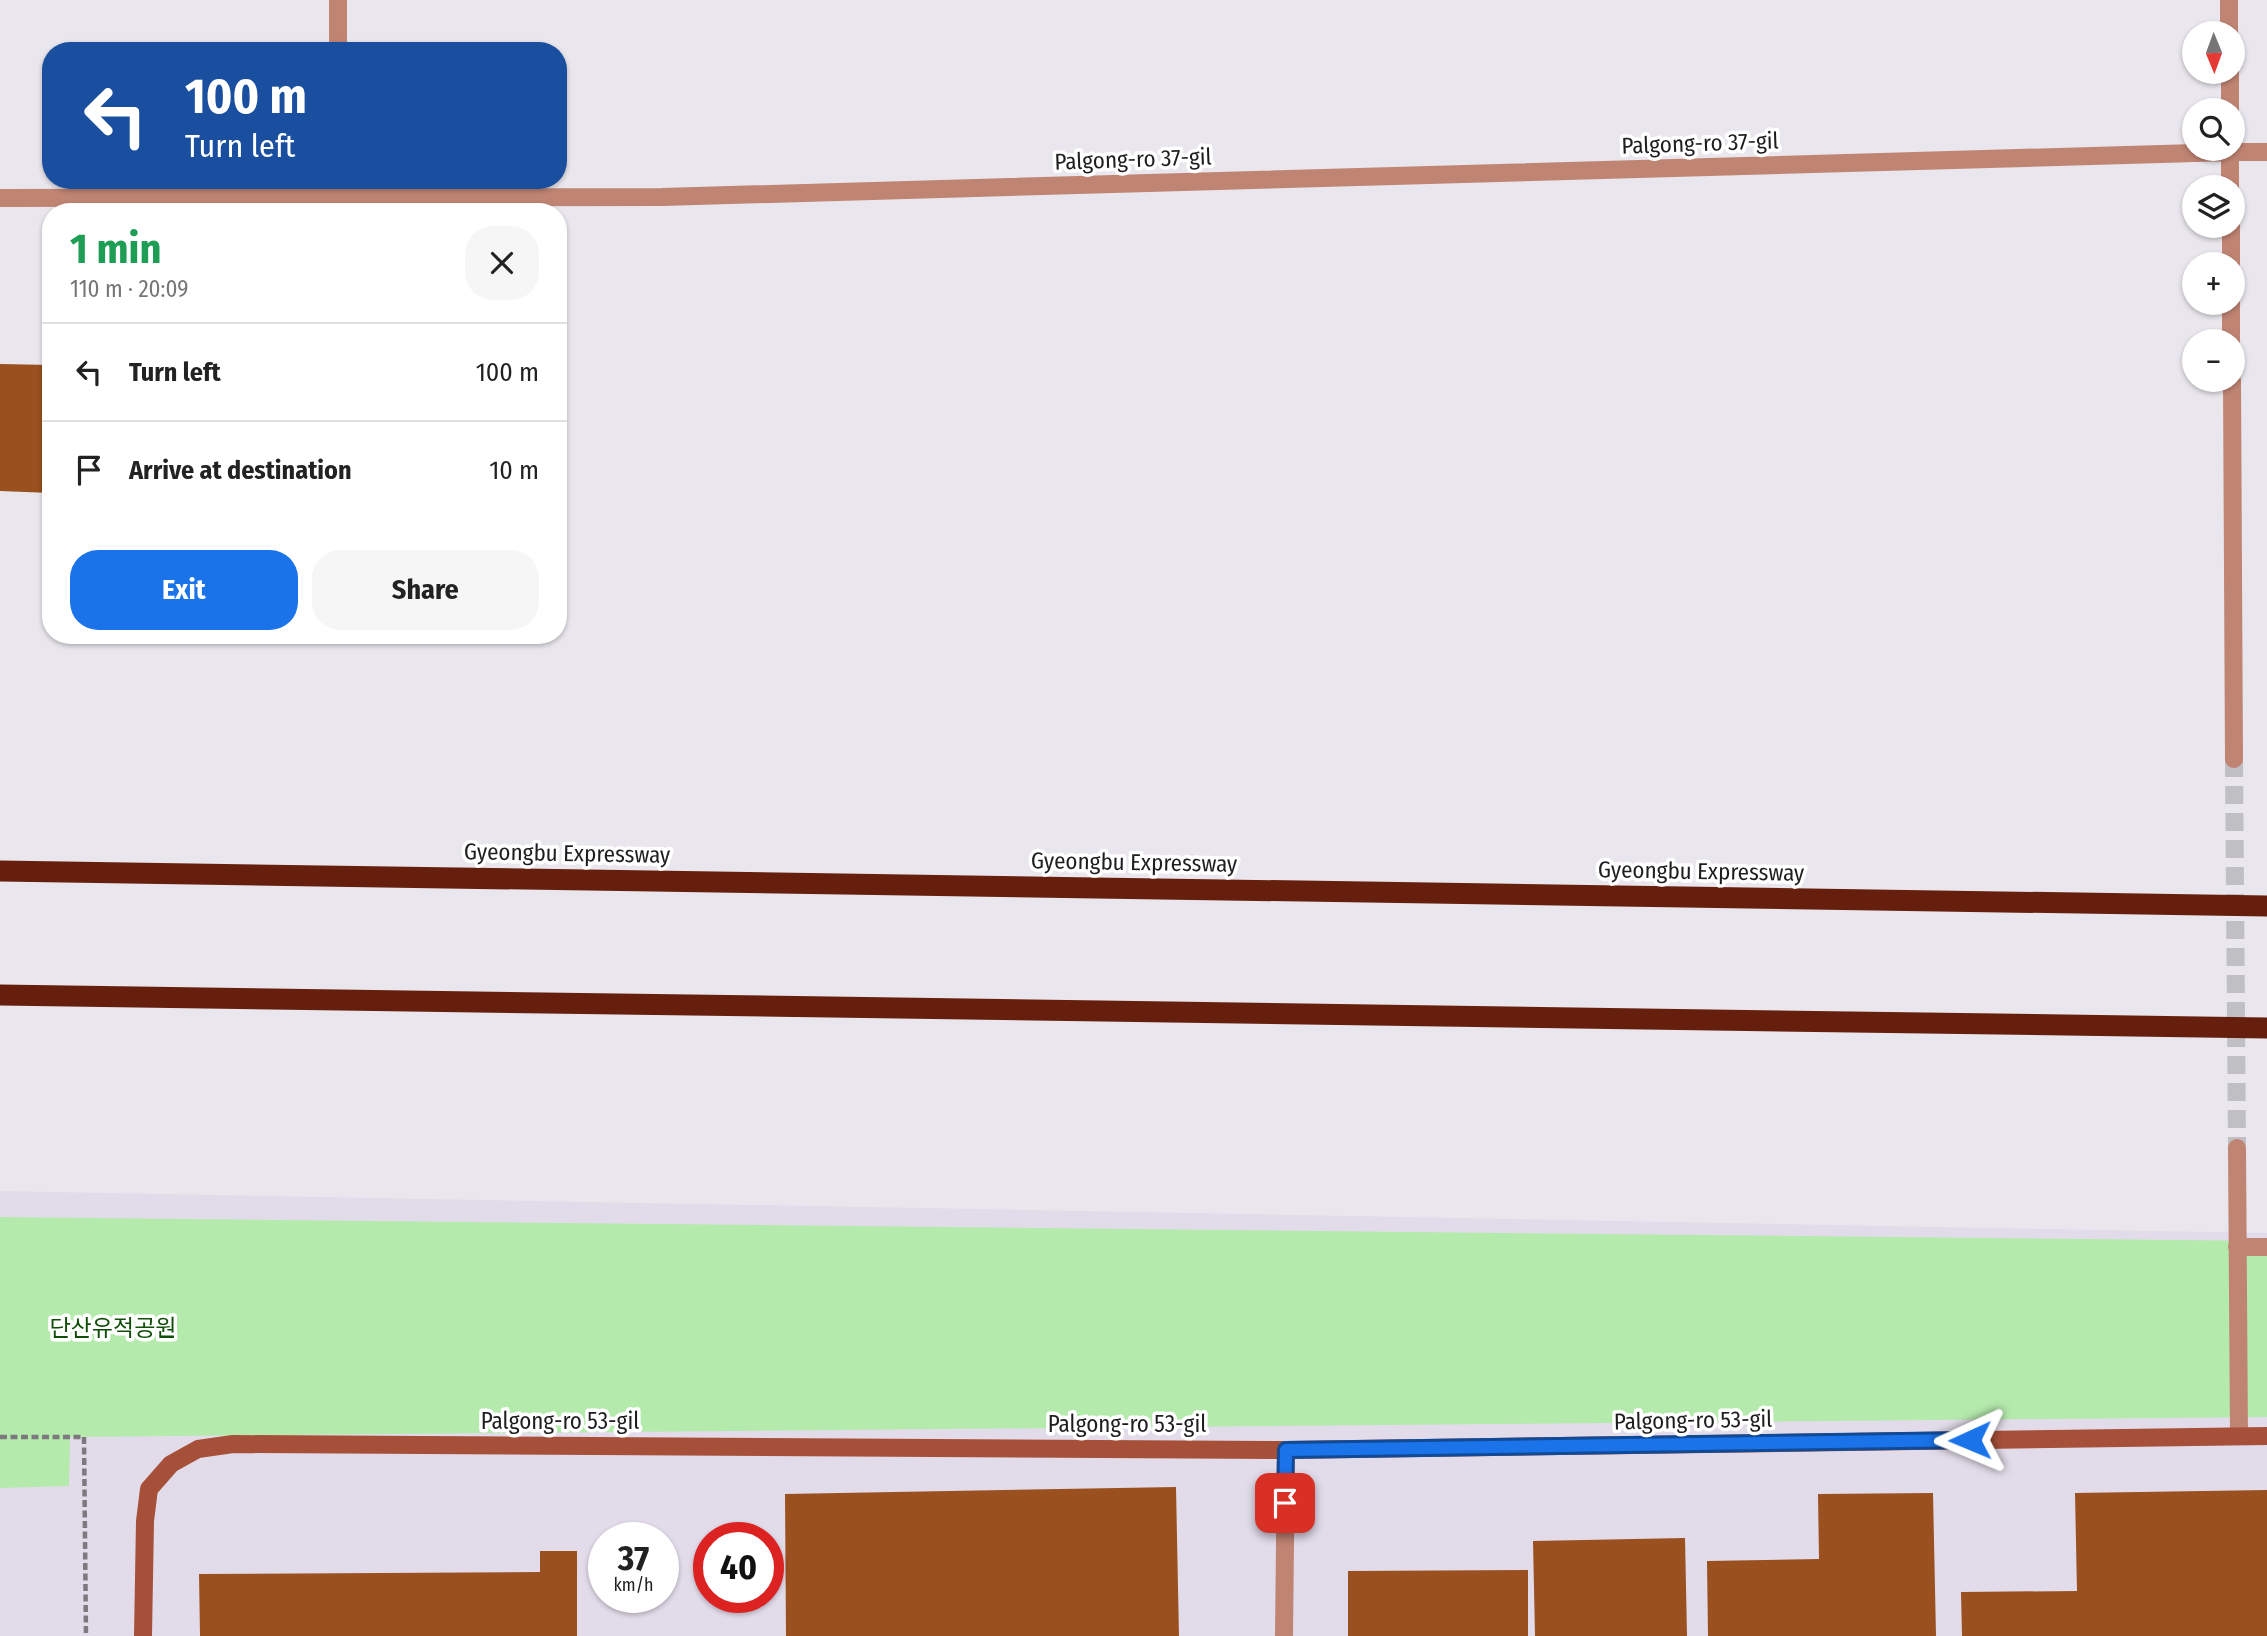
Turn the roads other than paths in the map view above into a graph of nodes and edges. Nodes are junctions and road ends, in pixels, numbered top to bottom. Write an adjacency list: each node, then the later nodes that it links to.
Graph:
1 (338, 0): 4 (street)
2 (2229, 0): 3 (street)
3 (2229, 21)
4 (338, 42)
5 (2182, 151): 8 (street, Palgong-ro 37-gil)
6 (2245, 151): 7 (street, Palgong-ro 37-gil)
7 (2267, 152)
8 (339, 189): 9 (street, Palgong-ro 37-gil)
9 (0, 198)
10 (2232, 392): 11 (street)
11 (2234, 759)
12 (0, 871): 13 (highway, Gyeongbu Expressway)
13 (2267, 906)
14 (0, 995): 15 (highway)
15 (2267, 1028)
16 (2237, 1148): 17 (street)
17 (2237, 1247): 18 (street); 19 (street)
18 (2267, 1247)
19 (2239, 1436): 20 (street, Palgong-ro 53-gil); 21 (street, Palgong-ro 53-gil)
20 (2267, 1436)
21 (1286, 1450): 22 (street, Palgong-ro 53-gil); 23 (street)
22 (143, 1636)
23 (1284, 1636)

